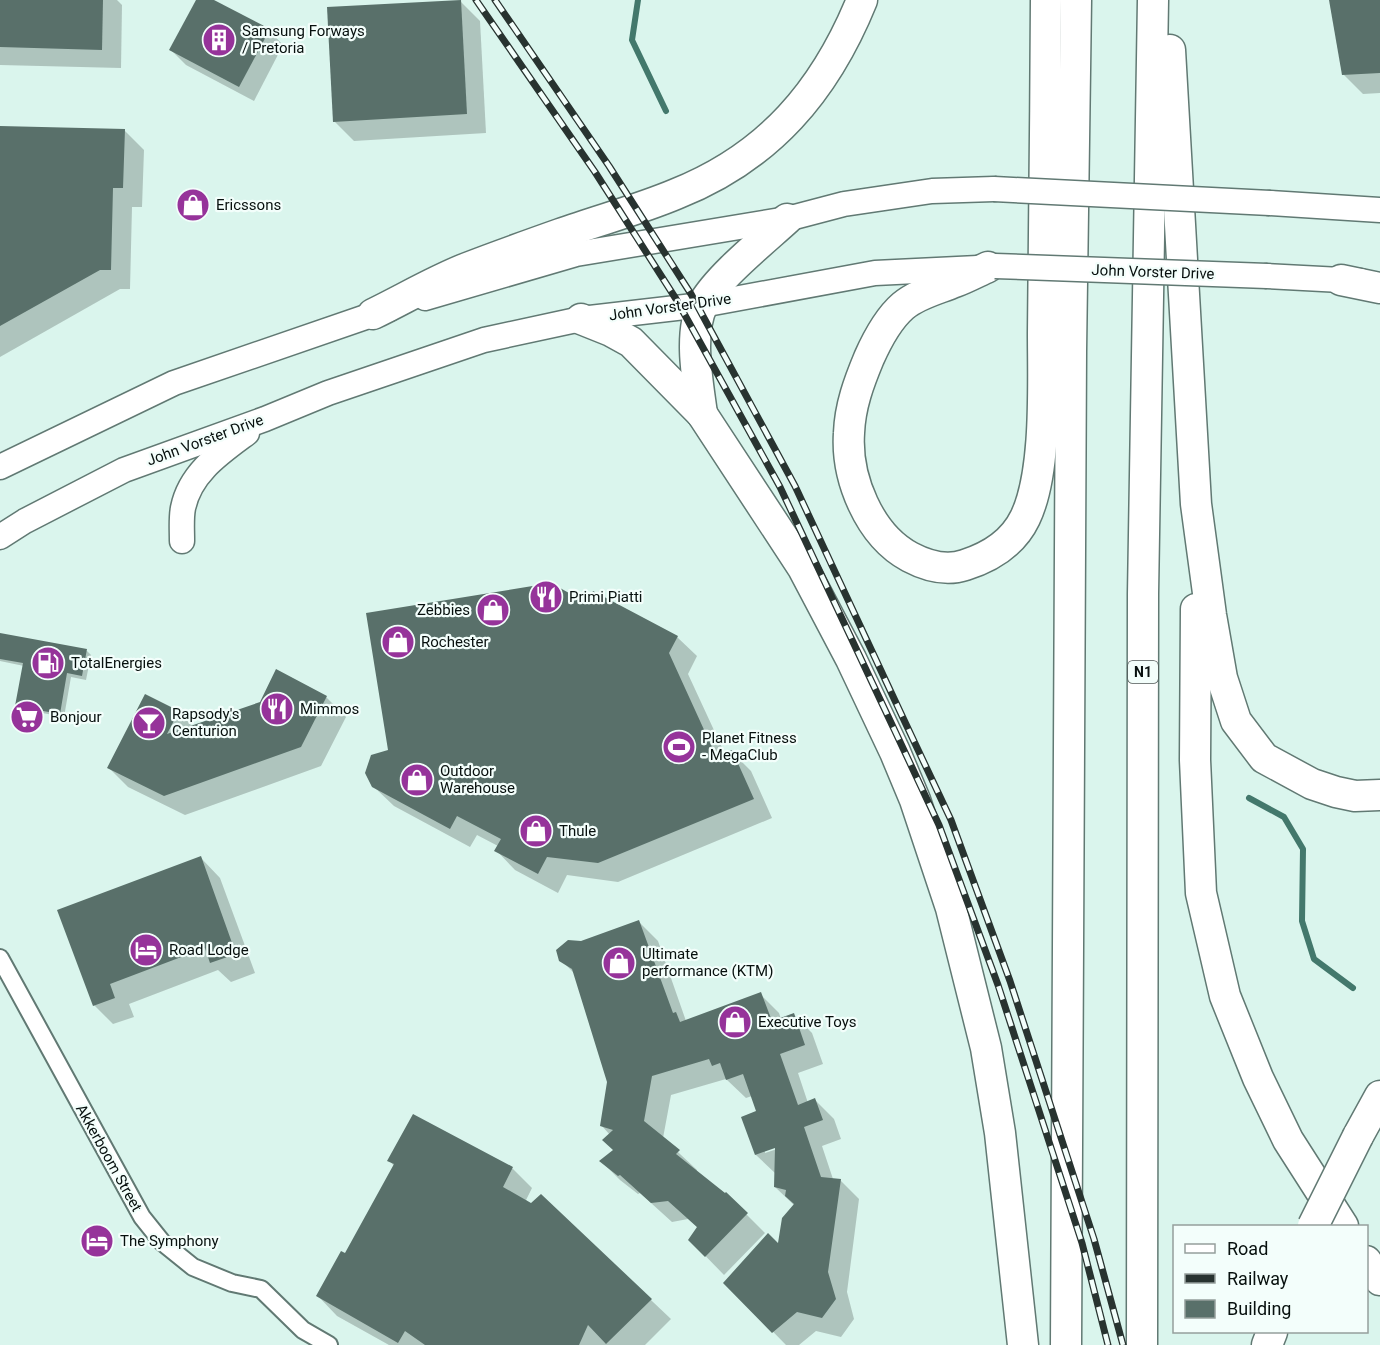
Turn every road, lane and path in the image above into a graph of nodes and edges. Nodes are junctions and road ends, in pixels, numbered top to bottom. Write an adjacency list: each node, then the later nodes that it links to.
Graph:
1 (862, 0): 13 (highway)
2 (1046, 0): 8 (highway)
3 (1076, 0): 30 (highway)
4 (1153, 0): 31 (highway, N1)
5 (1167, 0): 18 (highway)
6 (1380, 210): 7 (main road, bridge)
7 (787, 219): 12 (highway); 13 (main road)
8 (992, 266): 9 (main road, John Vorster Drive, bridge); 12 (main road, John Vorster Drive)
9 (1341, 280): 10 (main road, John Vorster Drive); 11 (highway)
10 (1380, 282)
11 (1380, 288)
12 (702, 305): 14 (main road, John Vorster Drive); 15 (highway)
13 (373, 314): 17 (main road)
14 (581, 319): 15 (highway); 16 (main road, John Vorster Drive)
15 (702, 414): 29 (highway)
16 (266, 418): 19 (main road, John Vorster Drive); 20 (main road)
17 (0, 467)
18 (1196, 504): 21 (highway); 25 (highway)
19 (0, 537)
20 (182, 541)
21 (1380, 795)
22 (0, 958): 28 (street, Akkerboom Street)
23 (1380, 1096): 24 (highway, bridge)
24 (1314, 1225)
25 (1342, 1225)
26 (1368, 1264): 27 (highway)
27 (1380, 1280)
28 (329, 1345)
29 (1023, 1345)
30 (1066, 1345)
31 (1142, 1345)

